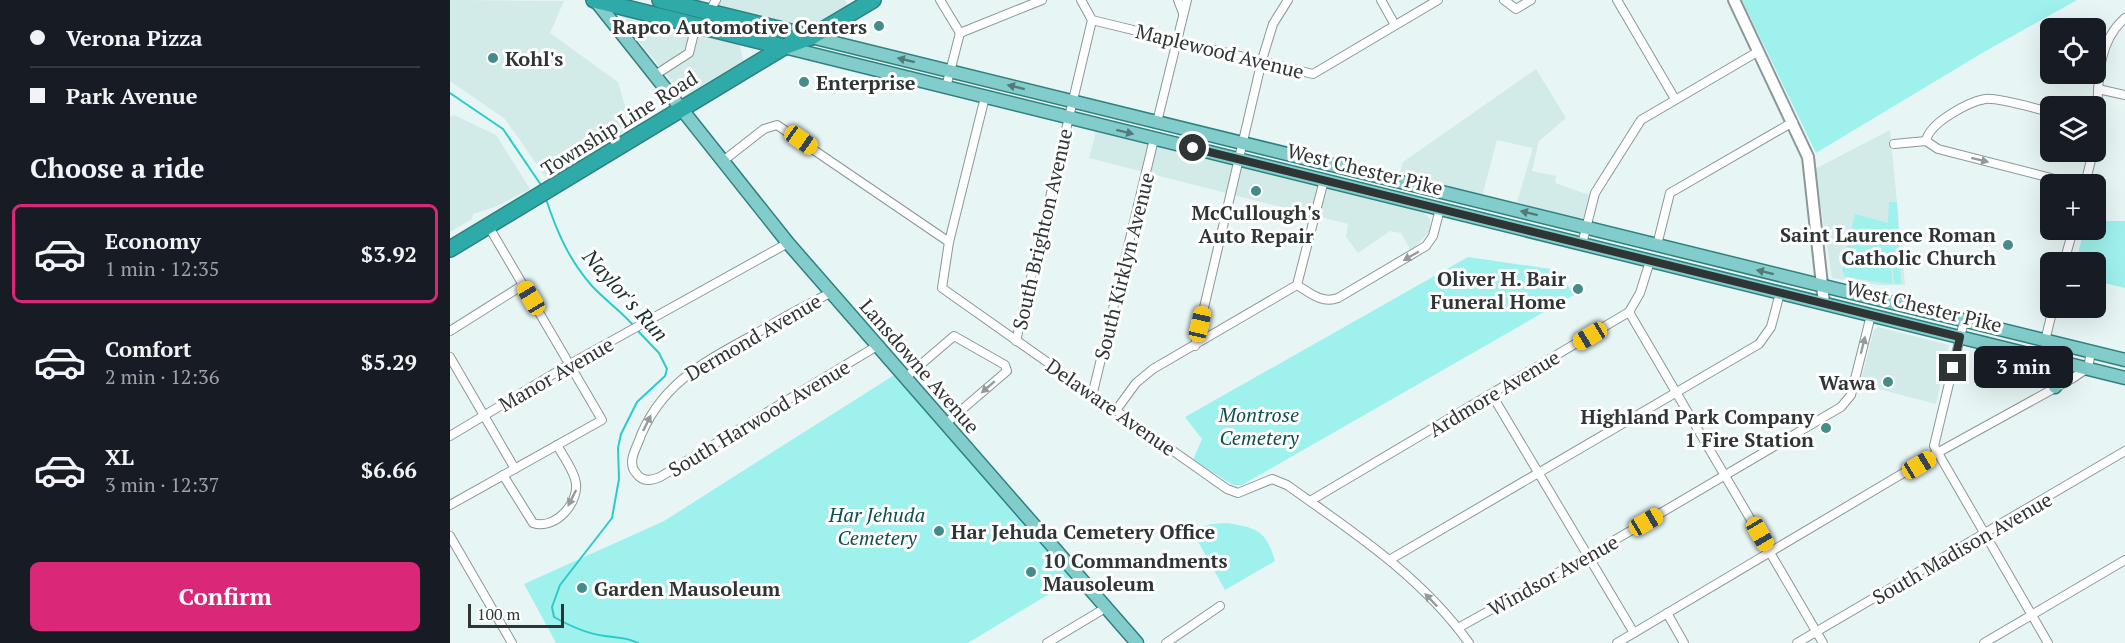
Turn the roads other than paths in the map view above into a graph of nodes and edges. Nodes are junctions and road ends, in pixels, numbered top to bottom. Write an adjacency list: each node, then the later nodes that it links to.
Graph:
1 (595, 0): 21 (highway, West Chester Pike); 31 (main road, Lansdowne Avenue)
2 (660, 0): 16 (highway, West Chester Pike)
3 (873, 0): 24 (highway, Township Line Road)
4 (940, 0): 22 (street)
5 (1042, 0): 22 (street)
6 (1081, 0): 19 (street)
7 (1178, 0): 17 (street)
8 (1187, 0): 17 (street)
9 (1288, 0): 28 (street)
10 (1381, 0): 20 (street)
11 (1438, 0): 20 (street, Maplewood Avenue)
12 (1504, 0): 13 (street)
13 (1531, 0)
14 (1617, 0): 37 (street)
15 (1734, 0): 27 (street)
16 (713, 6): 24 (highway, West Chester Pike)
17 (1183, 13): 25 (street)
18 (2125, 18): 33 (street)
19 (1092, 20): 25 (street, Maplewood Avenue); 38 (street, South Brighton Avenue)
20 (1395, 25): 28 (street, Maplewood Avenue)
21 (696, 26): 23 (highway, West Chester Pike); 31 (street)
22 (960, 33): 30 (street)
23 (738, 35): 26 (highway, West Chester Pike); 29 (highway)
24 (811, 37): 26 (highway, Township Line Road); 30 (main road, West Chester Pike, one-way to 24)
25 (1177, 39): 28 (street, Maplewood Avenue); 42 (street)
26 (784, 47): 29 (highway, Township Line Road); 32 (main road, West Chester Pike)
27 (1759, 51): 37 (street); 43 (street)
28 (1262, 60): 46 (street)
29 (744, 71): 39 (highway, Township Line Road)
30 (950, 71): 32 (street); 38 (main road, West Chester Pike, one-way to 30)
31 (655, 75): 39 (main road, Lansdowne Avenue)
32 (946, 87): 36 (main road, West Chester Pike)
33 (2098, 89): 34 (street); 35 (street)
34 (2098, 96)
35 (2125, 96)
36 (985, 97): 41 (main road, West Chester Pike); 55 (street)
37 (1675, 99): 54 (street)
38 (1072, 101): 41 (street, South Brighton Avenue); 42 (main road, West Chester Pike)
39 (681, 108): 49 (main road, Lansdowne Avenue); 53 (highway, Township Line Road)
40 (2040, 110): 45 (street)
41 (1068, 118): 44 (main road, West Chester Pike, one-way to 44); 74 (street, South Brighton Avenue)
42 (1157, 122): 46 (main road, West Chester Pike)
43 (1792, 122): 58 (street); 63 (street)
44 (1154, 139): 48 (main road, West Chester Pike); 86 (street, South Kirklyn Avenue)
45 (1926, 141): 47 (street); 50 (street, one-way to 50)
46 (1243, 143): 48 (street); 54 (main road, West Chester Pike, one-way to 46)
47 (1894, 144)
48 (1239, 160): 51 (main road, West Chester Pike); 76 (street)
49 (723, 161): 55 (street); 56 (main road, Lansdowne Avenue)
50 (2040, 175)
51 (1324, 180): 52 (main road, West Chester Pike); 62 (street)
52 (1440, 209): 57 (main road, West Chester Pike); 62 (street, one-way to 62)
53 (489, 227): 59 (highway, Township Line Road); 61 (street)
54 (1586, 227): 57 (street); 58 (main road, West Chester Pike)
55 (950, 242): 74 (street, Delaware Avenue)
56 (788, 243): 64 (main road, Lansdowne Avenue); 81 (street, Manor Avenue)
57 (1582, 244): 60 (main road, West Chester Pike)
58 (1657, 245): 63 (main road, West Chester Pike, one-way to 58)
59 (450, 249)
60 (1650, 261): 65 (main road, West Chester Pike); 67 (street)
61 (523, 285): 71 (street); 81 (street)
62 (1297, 285): 76 (street)
63 (1822, 286): 66 (street); 70 (main road, West Chester Pike)
64 (831, 292): 75 (main road, Lansdowne Avenue); 100 (street, Dermond Avenue, one-way to 64)
65 (1780, 293): 66 (main road, West Chester Pike); 87 (street)
66 (1824, 303): 68 (main road, West Chester Pike)
67 (1629, 312): 87 (street); 88 (street, Ardmore Avenue)
68 (1871, 315): 72 (main road, West Chester Pike); 99 (street, Windsor Avenue, one-way to 68)
69 (2050, 318): 73 (street)
70 (1964, 321): 72 (street); 73 (main road, West Chester Pike)
71 (450, 331)
72 (1960, 337): 78 (main road, West Chester Pike); 95 (street)
73 (2045, 340): 77 (main road, West Chester Pike); 78 (main road)
74 (1016, 341): 86 (street, Delaware Avenue)
75 (877, 346): 83 (main road, Lansdowne Avenue); 100 (street, South Harwood Avenue)
76 (1195, 346): 89 (street)
77 (2091, 352): 80 (main road, West Chester Pike); 82 (street)
78 (2039, 356): 82 (main road, West Chester Pike); 85 (main road)
79 (450, 357): 90 (street)
80 (2125, 360)
81 (570, 364): 90 (street, Manor Avenue); 93 (street)
82 (2088, 368): 84 (main road, West Chester Pike); 85 (street)
83 (905, 378): 91 (main road, Lansdowne Avenue); 91 (street, one-way to 91)
84 (2125, 378)
85 (2055, 387): 95 (street)
86 (1093, 392): 89 (street, Delaware Avenue)
87 (1676, 393): 97 (street); 99 (street)
88 (1492, 394): 97 (street); 101 (street, Ardmore Avenue)
89 (1117, 409): 101 (street, Delaware Avenue)
90 (484, 415): 92 (street, Manor Avenue); 96 (street)
91 (945, 424): 110 (main road, Lansdowne Avenue)
92 (450, 436)
93 (557, 446): 96 (street); 98 (street, one-way to 98)
94 (2125, 451): 104 (street, South Madison Avenue)
95 (1937, 453): 104 (street); 105 (street)
96 (515, 469): 98 (street)
97 (1537, 474): 106 (street); 107 (street)
98 (503, 475): 102 (street)
99 (1726, 475): 105 (street); 106 (street, Windsor Avenue)
100 (639, 476)
101 (1310, 501): 107 (street)
102 (450, 505)
103 (450, 536): 116 (street)
104 (1984, 536): 112 (street); 114 (street, South Madison Avenue)
105 (1771, 554): 111 (street); 114 (street)
106 (1586, 557): 113 (street, Windsor Avenue); 115 (street)
107 (1391, 559): 113 (street, one-way to 107)
108 (2125, 560): 112 (street)
109 (1220, 606): 119 (street)
110 (1107, 607): 117 (street); 118 (main road, Lansdowne Avenue)
111 (1666, 613): 115 (street); 122 (street)
112 (2032, 615): 125 (street); 126 (street)
113 (1458, 628): 120 (street)
114 (1817, 632): 123 (street, South Madison Avenue); 124 (street)
115 (1634, 633): 121 (street)
116 (512, 643)
117 (1047, 643)
118 (1137, 643)
119 (1166, 643)
120 (1469, 643)
121 (1617, 643)
122 (1684, 643)
123 (1797, 643)
124 (1823, 643)
125 (1984, 643)
126 (2048, 643)

